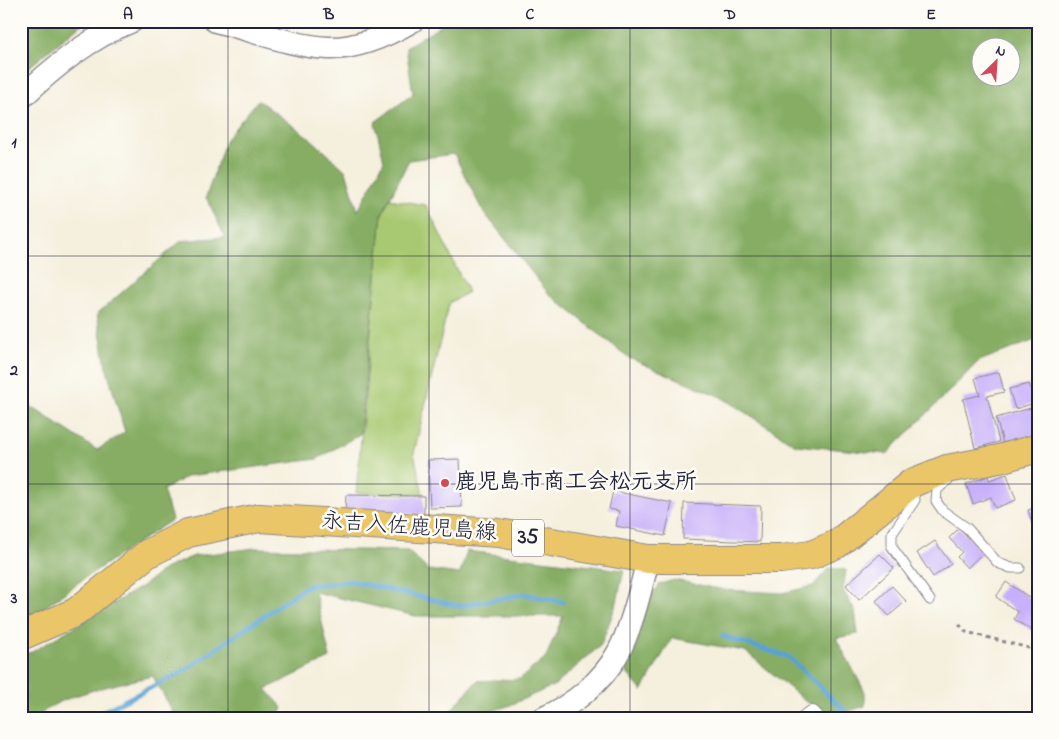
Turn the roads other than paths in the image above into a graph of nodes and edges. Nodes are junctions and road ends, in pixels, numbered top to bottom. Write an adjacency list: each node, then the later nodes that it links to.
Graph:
1 (132, 21): 4 (street)
2 (216, 21): 3 (street)
3 (412, 21)
4 (21, 98)
5 (1038, 448): 6 (main road, 永吉入佐鹿児島線 / 35)
6 (959, 466): 7 (main road, 永吉入佐鹿児島線 / 35); 9 (lane)
7 (912, 484): 8 (main road, 永吉入佐鹿児島線 / 35); 10 (lane)
8 (648, 558): 11 (main road, 永吉入佐鹿児島線 / 35); 12 (street)
9 (1020, 568)
10 (930, 600)
11 (21, 636)
12 (544, 718)
13 (807, 718): 14 (street)
14 (815, 718)

